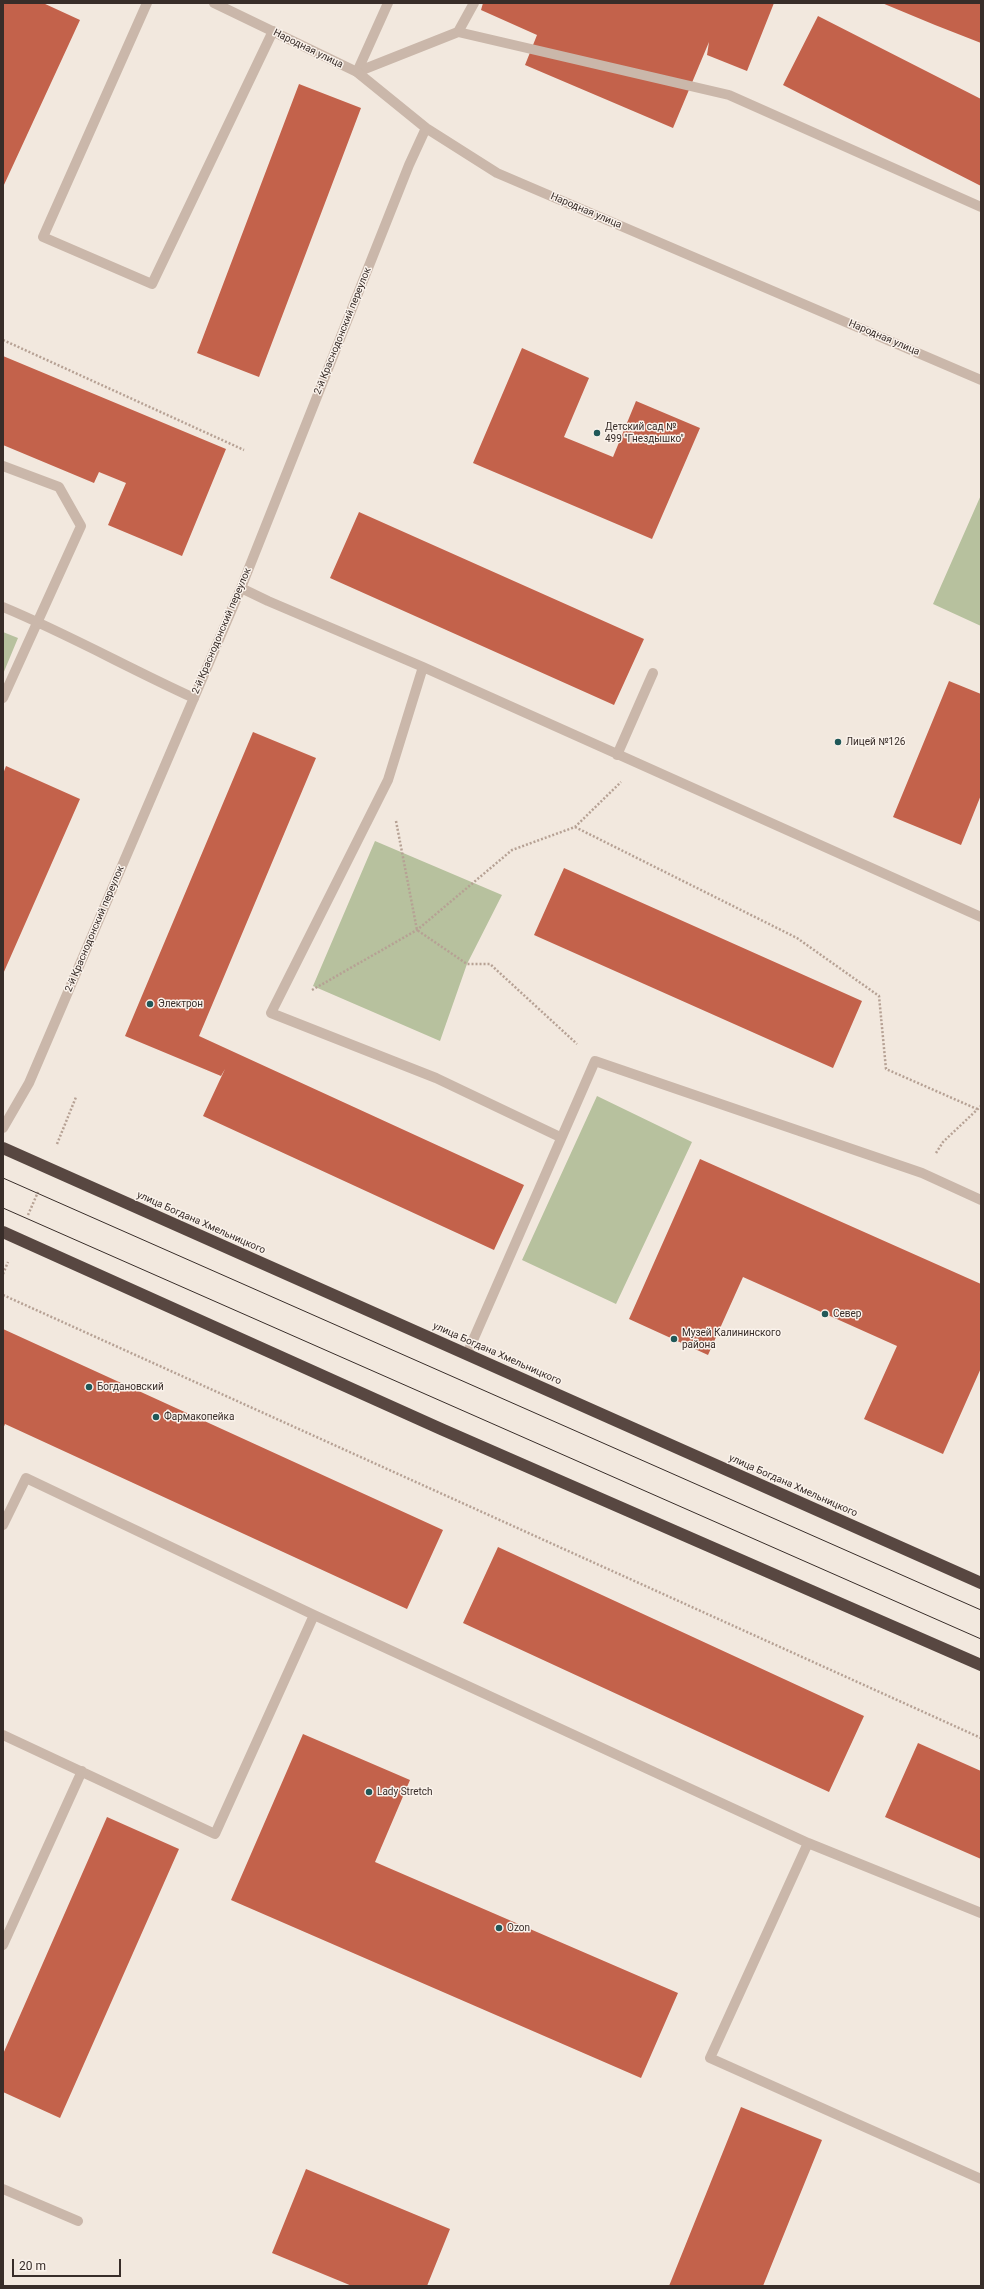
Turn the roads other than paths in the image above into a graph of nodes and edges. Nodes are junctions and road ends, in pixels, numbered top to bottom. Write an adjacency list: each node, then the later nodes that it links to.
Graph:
1 (147, 3): 5 (street)
2 (214, 3): 5 (street, Народная улица)
3 (388, 3): 7 (street)
4 (474, 3): 6 (street)
5 (273, 31): 7 (street, Народная улица)
6 (458, 32): 7 (street); 9 (street)
7 (357, 72): 8 (street, Народная улица)
8 (426, 128): 10 (street, Народная улица); 12 (street, 2-й Краснодонский переулок)
9 (981, 207)
10 (981, 380)
11 (3, 466): 14 (street)
12 (242, 588): 15 (street); 18 (street, 2-й Краснодонский переулок)
13 (3, 607): 14 (street)
14 (38, 622): 17 (street); 18 (street)
15 (423, 667): 19 (street); 22 (street)
16 (653, 673): 19 (street)
17 (3, 698)
18 (194, 698): 21 (street, 2-й Краснодонский переулок)
19 (617, 755): 20 (street)
20 (981, 917)
21 (3, 1128)
22 (560, 1137): 24 (street); 26 (street)
23 (3, 1148): 26 (highway, улица Богдана Хмельницкого)
24 (981, 1200)
25 (3, 1232): 30 (highway)
26 (467, 1354): 28 (highway, улица Богдана Хмельницкого)
27 (3, 1525): 29 (street)
28 (981, 1583)
29 (314, 1615): 32 (street); 33 (street)
30 (981, 1665)
31 (3, 1735): 32 (street)
32 (82, 1772): 35 (street)
33 (808, 1843): 34 (street); 36 (street)
34 (981, 1913)
35 (3, 1945)
36 (981, 2179)
37 (3, 2189): 38 (street)
38 (78, 2221)

